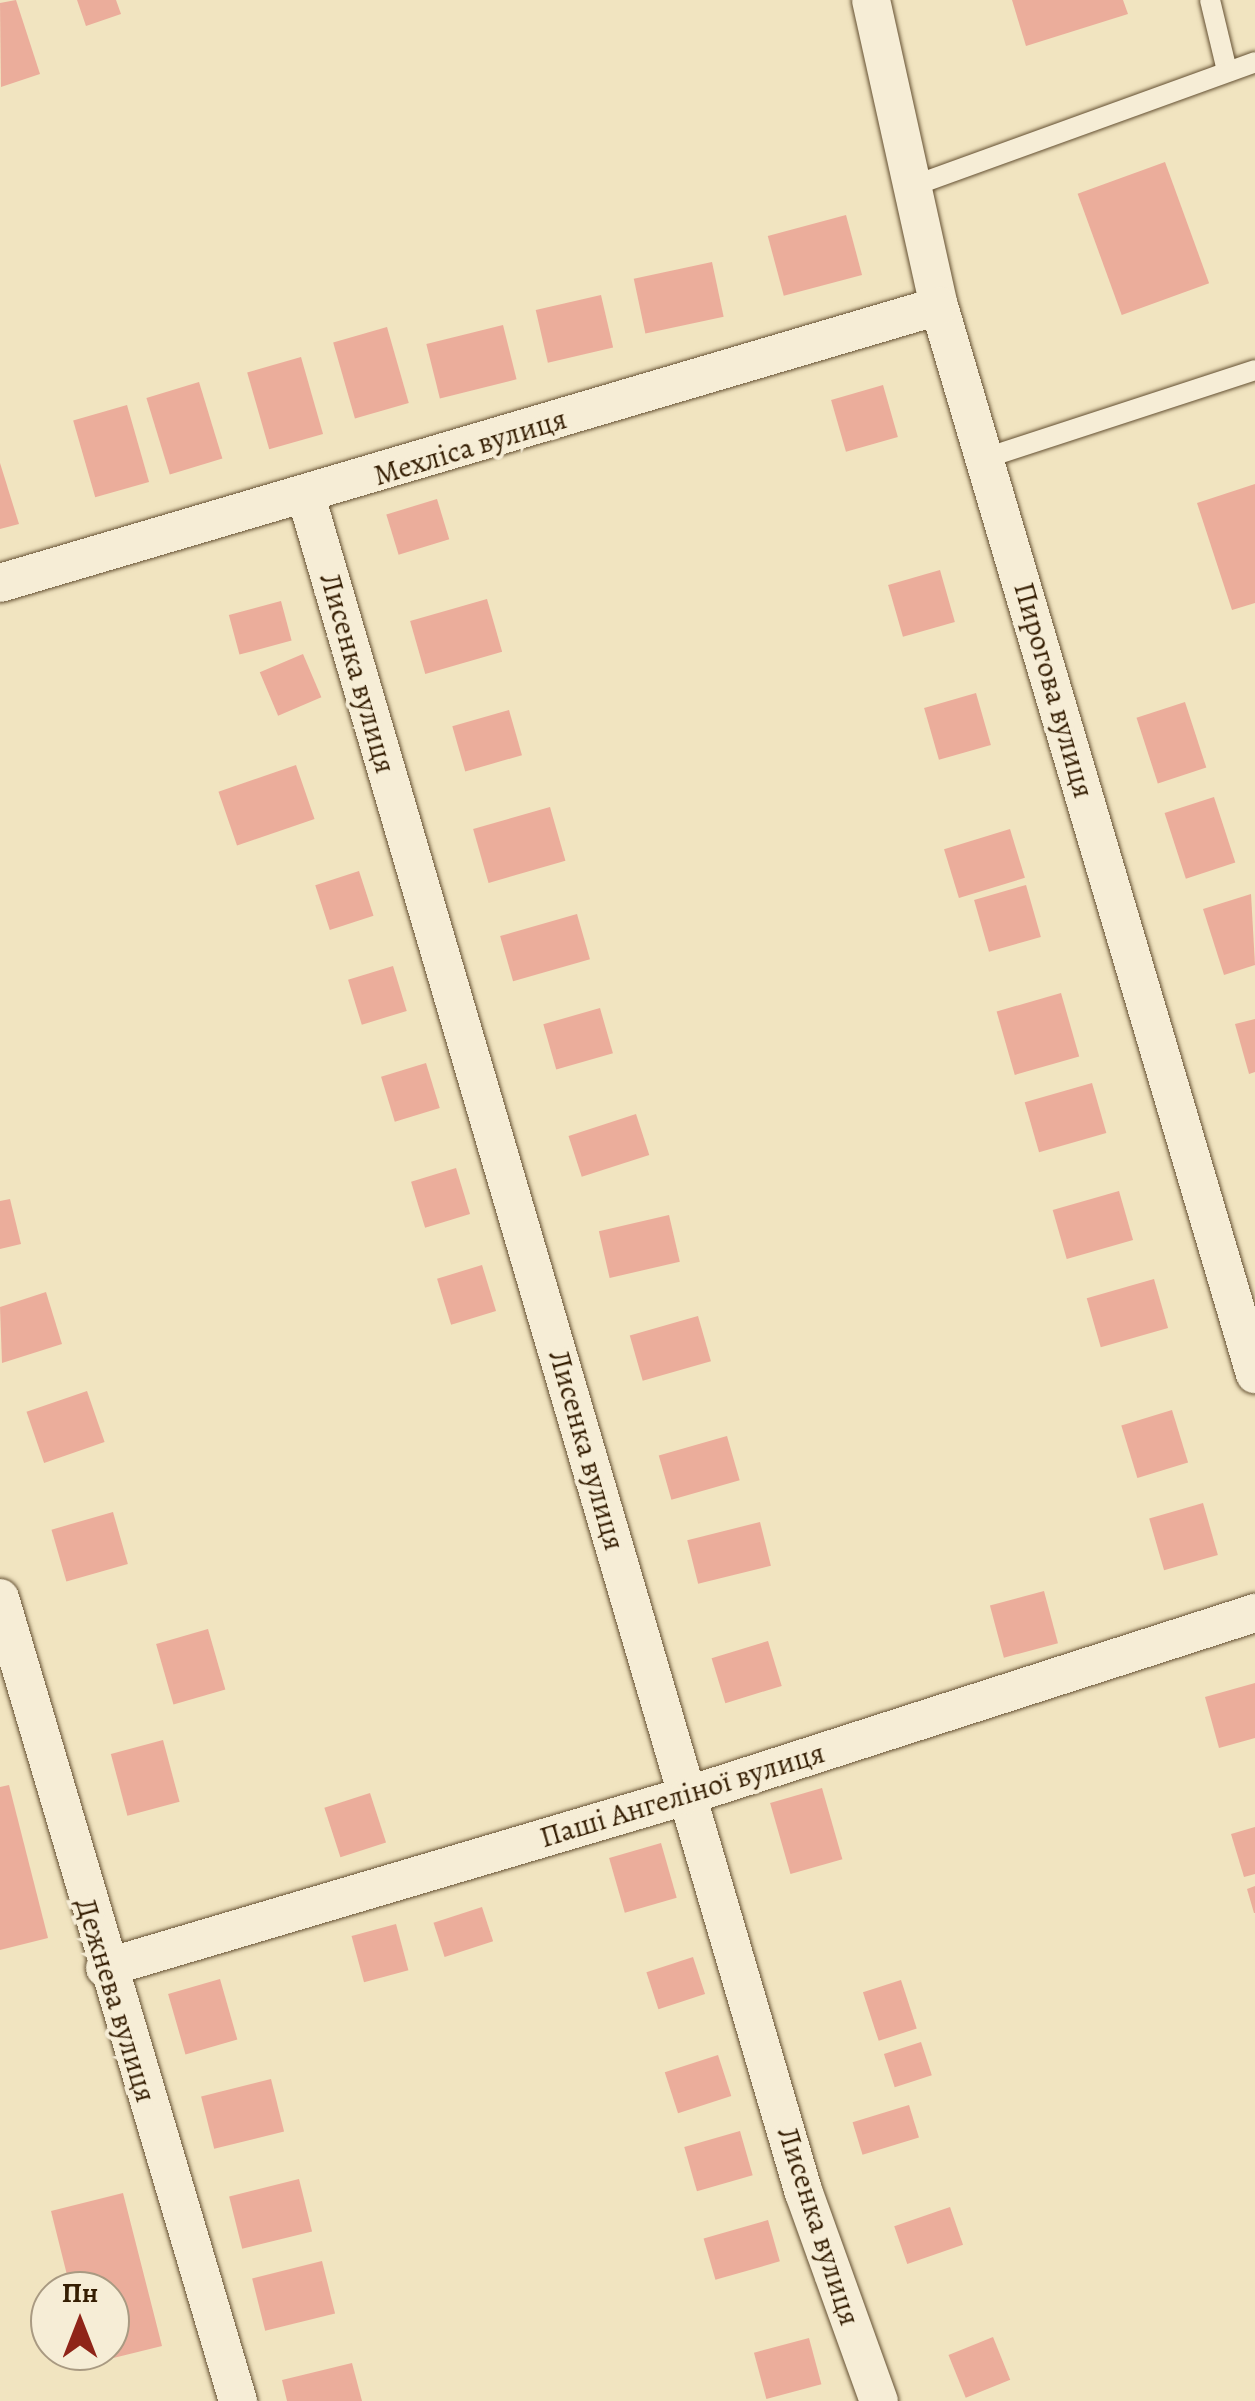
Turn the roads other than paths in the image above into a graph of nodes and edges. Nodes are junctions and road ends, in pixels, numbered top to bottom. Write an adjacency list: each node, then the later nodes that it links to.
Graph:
1 (870, 0): 5 (street, Пирогова вулиця)
2 (1210, 0): 4 (lane)
3 (1255, 62): 4 (lane)
4 (1227, 71): 5 (lane)
5 (912, 186): 6 (street, Пирогова вулиця)
6 (940, 306): 8 (street, Пирогова вулиця); 9 (street, Мехліса вулиця)
7 (1255, 370): 8 (lane)
8 (986, 458): 11 (street, Пирогова вулиця)
9 (306, 496): 10 (street, Мехліса вулиця); 15 (street, Лисенка вулиця)
10 (0, 583)
11 (1255, 1374)
12 (0, 1598): 14 (street, Дежнева вулиця)
13 (1255, 1612): 15 (street, Паші Ангеліної вулиця)
14 (16, 1713): 16 (street, Дежнева вулиця)
15 (689, 1795): 16 (street, Паші Ангеліної вулиця); 18 (street, Лисенка вулиця)
16 (105, 1968): 17 (street, Дежнева вулиця)
17 (238, 2401)
18 (879, 2401)

